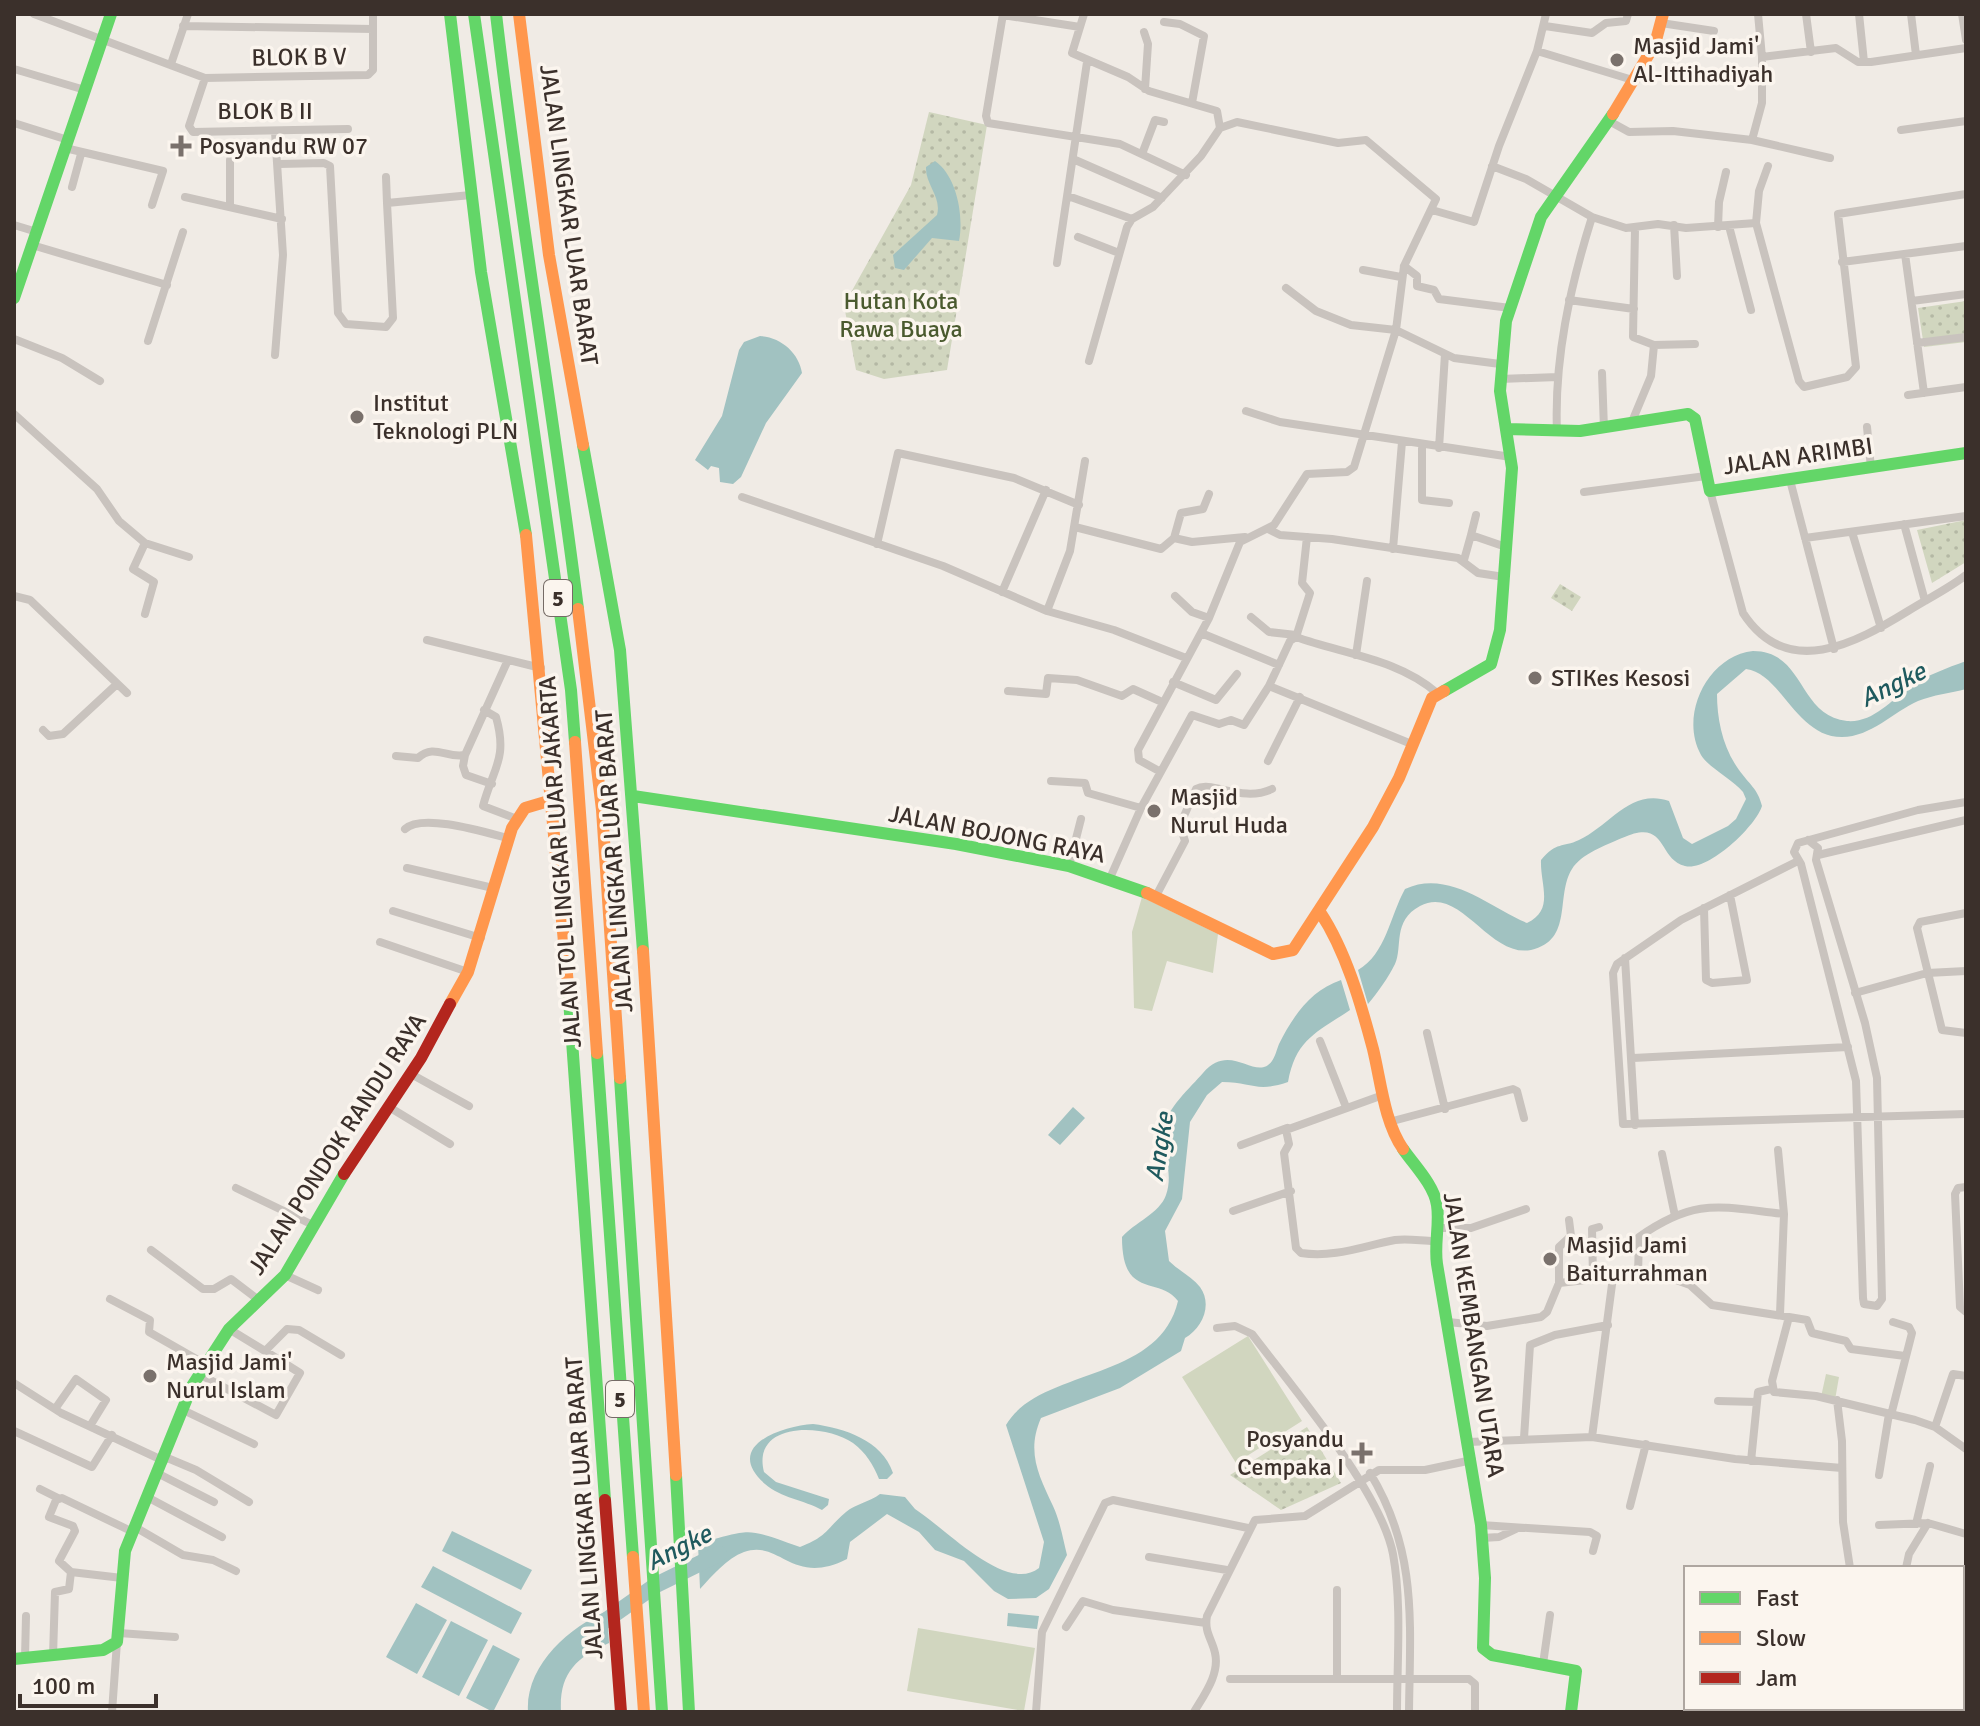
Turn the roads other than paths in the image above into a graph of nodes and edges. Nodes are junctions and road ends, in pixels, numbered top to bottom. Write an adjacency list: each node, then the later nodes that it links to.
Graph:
1 (34, 14): 28 (street, BLOK B V)
2 (111, 14): 28 (main road)
3 (188, 14): 21 (street)
4 (373, 14): 24 (street, BLOK B V)
5 (450, 14): 67 (main road, JALAN LINGKAR LUAR BARAT)
6 (474, 14): 357 (main road, JALAN TOL LINGKAR LUAR JAKARTA / 5)
7 (496, 14): 358 (main road, JALAN TOL LINGKAR LUAR JAKARTA / 5)
8 (519, 14): 206 (main road, JALAN LINGKAR LUAR BARAT)
9 (1084, 14): 23 (street)
10 (1546, 14): 22 (street)
11 (1628, 14): 22 (street)
12 (1758, 14): 33 (street)
13 (1806, 14): 31 (street)
14 (1859, 14): 35 (street)
15 (1911, 14): 32 (street)
16 (1962, 14): 27 (street)
17 (1003, 15): 23 (street); 51 (street)
18 (1662, 18): 25 (street); 39 (main road)
19 (1179, 19): 20 (street); 42 (street)
20 (1164, 22)
21 (183, 26): 24 (street); 36 (street)
22 (1545, 26): 30 (street)
23 (1080, 27): 34 (street)
24 (373, 29): 38 (street, BLOK B V)
25 (1714, 31)
26 (1144, 32): 40 (street)
27 (1966, 40)
28 (102, 41): 36 (street, BLOK B V); 41 (main road)
29 (1966, 48): 32 (street)
30 (1537, 51): 39 (street); 60 (street)
31 (1811, 52): 33 (street); 35 (street)
32 (1916, 55): 35 (street)
33 (1762, 57): 52 (street)
34 (1087, 62): 40 (street); 51 (street)
35 (1864, 62)
36 (171, 64): 38 (street, BLOK B V)
37 (14, 69): 41 (street)
38 (205, 78): 50 (street, BLOK B II)
39 (1636, 81): 43 (main road)
40 (1145, 89): 42 (street)
41 (85, 90): 53 (main road)
42 (1192, 103): 47 (street)
43 (1609, 121): 52 (street); 71 (main road)
44 (1966, 121): 49 (street)
45 (1164, 122): 55 (street)
46 (14, 123): 53 (street)
47 (1220, 128): 63 (street); 75 (street)
48 (348, 129): 50 (street, BLOK B II)
49 (1901, 130)
50 (275, 132): 59 (street)
51 (1076, 137): 55 (street); 57 (street)
52 (1752, 140): 56 (street)
53 (67, 144): 54 (street); 85 (main road)
54 (81, 154): 65 (street); 73 (street)
55 (1142, 154): 63 (street)
56 (1830, 158)
57 (1073, 159): 68 (street); 70 (street)
58 (230, 160): 74 (street)
59 (279, 164): 72 (street); 77 (street)
60 (1492, 166): 71 (street); 75 (street)
61 (1768, 166): 79 (street)
62 (1726, 172): 83 (street)
63 (1186, 175): 70 (street)
64 (386, 177): 72 (street)
65 (72, 187)
66 (1966, 194): 92 (street)
67 (471, 195): 72 (street); 186 (main road, JALAN LINGKAR LUAR BARAT)
68 (1068, 196): 78 (street); 93 (street)
69 (185, 197): 74 (street)
70 (1162, 198): 78 (street)
71 (1554, 198): 76 (street); 104 (main road)
72 (387, 203)
73 (152, 205)
74 (230, 207): 77 (street)
75 (1432, 210): 94 (street)
76 (1592, 217): 84 (street); 102 (street)
77 (282, 219): 115 (street)
78 (1132, 219): 90 (street)
79 (1756, 223): 82 (street); 92 (street)
80 (14, 225): 85 (street)
81 (1674, 225): 83 (street); 84 (street); 96 (street)
82 (1729, 226): 83 (street); 106 (street)
83 (1718, 227)
84 (1635, 229): 105 (street)
85 (37, 232): 88 (main road)
86 (183, 232): 98 (street)
87 (1078, 237): 90 (street)
88 (32, 245): 98 (street); 100 (main road)
89 (1966, 246): 91 (street)
90 (1119, 253): 116 (street)
91 (1905, 254): 92 (street); 103 (street)
92 (1842, 262)
93 (1057, 263)
94 (1404, 266): 97 (street); 104 (street)
95 (1363, 270): 97 (street)
96 (1677, 276)
97 (1401, 277): 107 (street)
98 (167, 285): 110 (street)
99 (1286, 288): 107 (street)
100 (15, 290)
101 (1966, 294): 103 (street)
102 (1569, 300): 105 (street); 119 (street)
103 (1912, 301): 111 (street)
104 (1510, 308): 117 (main road)
105 (1634, 309): 113 (street)
106 (1751, 310)
107 (1396, 330): 114 (street); 132 (street)
108 (1966, 337): 111 (street)
109 (14, 339): 121 (street)
110 (148, 341)
111 (1917, 343): 123 (street)
112 (1695, 344): 113 (street)
113 (1654, 345): 127 (street)
114 (1445, 354): 117 (street); 135 (street)
115 (275, 355)
116 (1089, 361)
117 (1500, 364): 120 (main road)
118 (1602, 373): 130 (street)
119 (1558, 377): 120 (street); 131 (street)
120 (1500, 379): 129 (main road)
121 (100, 381)
122 (1966, 387): 123 (street)
123 (1924, 393): 124 (street)
124 (1908, 395)
125 (1246, 411): 132 (street)
126 (14, 414): 160 (street)
127 (1631, 424): 130 (main road, JALAN ARIMBI); 140 (main road, JALAN ARIMBI)
128 (1867, 427): 139 (street)
129 (1506, 429): 131 (main road, JALAN ARIMBI); 137 (main road)
130 (1604, 429): 131 (main road, JALAN ARIMBI)
131 (1557, 432)
132 (1364, 436): 133 (street); 153 (street)
133 (1402, 442): 134 (street); 163 (street)
134 (1422, 445): 135 (street); 147 (street)
135 (1439, 448): 137 (street)
136 (1966, 453): 139 (main road, JALAN ARIMBI)
137 (1511, 457): 162 (main road)
138 (1085, 461): 148 (street)
139 (1871, 468): 141 (main road, JALAN ARIMBI)
140 (1706, 476): 143 (main road, JALAN ARIMBI); 144 (street)
141 (1790, 480): 143 (main road, JALAN ARIMBI); 159 (street)
142 (1046, 490): 148 (street); 161 (street); 169 (street)
143 (1710, 491): 181 (street)
144 (1584, 492)
145 (1209, 494): 158 (street)
146 (742, 497): 161 (street)
147 (1449, 503)
148 (1079, 505): 152 (street)
149 (1476, 515): 155 (street)
150 (1966, 516): 151 (street)
151 (1904, 524): 154 (street); 172 (street)
152 (1075, 527): 158 (street); 173 (street)
153 (1265, 531): 156 (street); 157 (street)
154 (1852, 532): 159 (street); 177 (street)
155 (1471, 535): 162 (street); 165 (street)
156 (1245, 537): 158 (street); 176 (street)
157 (1307, 537): 163 (street); 179 (street)
158 (1174, 538)
159 (1805, 538): 181 (street)
160 (145, 543): 164 (street); 174 (street)
161 (877, 544): 169 (street)
162 (1506, 547): 167 (main road)
163 (1393, 549): 165 (street)
164 (189, 557)
165 (1464, 560): 167 (street)
166 (1966, 575): 172 (street)
167 (1504, 577): 193 (main road)
168 (1367, 581): 182 (street)
169 (1002, 592): 173 (street)
170 (14, 596): 189 (street)
171 (1175, 596): 176 (street)
172 (1925, 601): 177 (street)
173 (1047, 611): 183 (street)
174 (145, 614)
175 (1251, 617): 179 (street)
176 (1209, 618): 178 (street)
177 (1881, 628): 181 (street)
178 (1201, 633): 183 (street); 185 (street)
179 (1296, 636): 182 (street); 185 (street)
180 (427, 640): 184 (street)
181 (1834, 649)
182 (1356, 655): 193 (street)
183 (1186, 658): 188 (street)
184 (508, 660): 186 (street); 196 (street)
185 (1279, 665): 190 (street)
186 (541, 668): 207 (main road, JALAN LINGKAR LUAR BARAT)
187 (1237, 674): 188 (street)
188 (1173, 682): 195 (street)
189 (117, 684): 192 (street); 197 (street)
190 (1269, 686): 194 (street); 202 (street)
191 (1008, 691): 195 (street)
192 (127, 693)
193 (1437, 693): 198 (main road, JALAN BOJONG RAYA)
194 (1300, 697): 198 (street); 201 (street)
195 (1162, 702): 202 (street)
196 (484, 710): 199 (street); 204 (street)
197 (43, 730)
198 (1414, 745): 226 (main road, JALAN BOJONG RAYA)
199 (465, 755): 200 (street); 204 (street)
200 (396, 756)
201 (1268, 761)
202 (1159, 771): 209 (street)
203 (1051, 781): 209 (street)
204 (492, 784): 210 (street)
205 (1272, 789): 223 (street)
206 (633, 796): 218 (main road, JALAN BOJONG RAYA); 359 (main road, JALAN LINGKAR LUAR BARAT)
207 (552, 800): 210 (main road); 356 (main road, JALAN LINGKAR LUAR BARAT)
208 (1966, 802): 215 (street)
209 (1141, 808): 220 (street)
210 (517, 819): 214 (main road, JALAN PONDOK RANDU RAYA)
211 (1081, 819): 218 (street)
212 (1966, 820): 216 (street)
213 (405, 829): 214 (street)
214 (507, 838): 221 (main road, JALAN PONDOK RANDU RAYA)
215 (1808, 840): 216 (street); 217 (street)
216 (1817, 858): 217 (street); 234 (street)
217 (1800, 862): 222 (street); 238 (street)
218 (1069, 866): 220 (main road, JALAN BOJONG RAYA)
219 (407, 868): 221 (street)
220 (1110, 878): 223 (main road, JALAN BOJONG RAYA)
221 (493, 888): 228 (main road, JALAN PONDOK RANDU RAYA)
222 (1730, 895): 224 (street); 224 (street)
223 (1156, 896): 226 (main road, JALAN BOJONG RAYA)
224 (1704, 908): 230 (street)
225 (393, 911): 228 (street)
226 (1320, 912): 241 (main road, JALAN KEMBANGAN UTARA)
227 (1966, 913): 233 (street)
228 (481, 938): 232 (main road, JALAN PONDOK RANDU RAYA)
229 (380, 942): 232 (street)
230 (1625, 958): 239 (street); 251 (street)
231 (1966, 971): 233 (street)
232 (468, 972): 240 (main road, JALAN PONDOK RANDU RAYA)
233 (1927, 973): 234 (street); 236 (street)
234 (1855, 993): 247 (street)
235 (1427, 1033): 245 (street)
236 (1966, 1033)
237 (1320, 1041): 244 (street)
238 (1848, 1047): 239 (street); 248 (street)
239 (1633, 1058): 251 (street)
240 (411, 1074): 242 (street); 243 (main road, JALAN PONDOK RANDU RAYA)
241 (1383, 1095): 244 (street); 250 (main road, JALAN KEMBANGAN UTARA)
242 (469, 1106)
243 (389, 1107): 253 (street); 265 (main road, JALAN PONDOK RANDU RAYA)
244 (1346, 1107): 252 (street)
245 (1445, 1109): 249 (street); 250 (street)
246 (1966, 1114): 247 (street)
247 (1878, 1116): 248 (street); 248 (street)
248 (1859, 1117): 251 (street)
249 (1524, 1118)
250 (1389, 1122): 267 (main road, JALAN KEMBANGAN UTARA)
251 (1635, 1125)
252 (1287, 1128): 254 (street); 259 (street)
253 (450, 1144)
254 (1241, 1145)
255 (1778, 1150): 262 (street)
256 (1662, 1154): 263 (street)
257 (1962, 1187): 268 (street)
258 (236, 1188): 265 (street)
259 (1291, 1191): 261 (street); 267 (street)
260 (1526, 1209): 267 (street)
261 (1233, 1211)
262 (1784, 1214): 263 (street); 279 (street)
263 (1675, 1216): 271 (street)
264 (1569, 1220): 274 (street)
265 (316, 1226): 270 (main road, JALAN PONDOK RANDU RAYA)
266 (1599, 1227): 273 (street)
267 (1435, 1235): 280 (main road, JALAN KEMBANGAN UTARA)
268 (1962, 1249): 278 (street)
269 (151, 1250): 277 (street)
270 (285, 1275): 275 (street); 277 (main road, JALAN PONDOK RANDU RAYA)
271 (1638, 1276): 272 (street); 279 (street)
272 (1613, 1277): 273 (street); 282 (street)
273 (1593, 1278): 274 (street)
274 (1559, 1283): 280 (street)
275 (318, 1290)
276 (110, 1299): 288 (street)
277 (261, 1301): 284 (main road, JALAN PONDOK RANDU RAYA)
278 (1964, 1311)
279 (1785, 1316): 287 (street); 291 (street)
280 (1448, 1322): 304 (main road, JALAN KEMBANGAN UTARA)
281 (1893, 1322): 287 (street)
282 (1608, 1325): 302 (street); 303 (street)
283 (1217, 1328): 316 (street)
284 (229, 1329): 285 (street); 288 (main road, JALAN PONDOK RANDU RAYA)
285 (265, 1351): 286 (street); 288 (street)
286 (341, 1355)
287 (1905, 1356): 297 (street)
288 (202, 1369): 296 (main road, JALAN PONDOK RANDU RAYA)
289 (1966, 1376): 299 (street)
290 (14, 1383): 295 (street)
291 (1771, 1389): 292 (street); 294 (street)
292 (1837, 1400): 297 (street); 312 (street)
293 (1718, 1401): 294 (street)
294 (1757, 1402): 310 (street)
295 (55, 1409): 298 (street); 298 (street)
296 (183, 1410): 305 (street); 308 (main road, JALAN PONDOK RANDU RAYA)
297 (1890, 1414): 299 (street); 315 (street)
298 (90, 1426): 301 (street)
299 (1935, 1427): 307 (street)
300 (14, 1431): 301 (street)
301 (112, 1435): 308 (street)
302 (1592, 1437): 303 (street); 306 (street)
303 (1524, 1438): 304 (street)
304 (1468, 1442): 309 (main road, JALAN KEMBANGAN UTARA)
305 (254, 1444)
306 (1646, 1444): 310 (street); 322 (street)
307 (1966, 1449)
308 (164, 1459): 314 (main road, JALAN PONDOK RANDU RAYA); 321 (street)
309 (1472, 1460): 313 (street); 328 (main road, JALAN KEMBANGAN UTARA)
310 (1751, 1461): 312 (street)
311 (1930, 1466): 324 (street)
312 (1842, 1468): 335 (street)
313 (1370, 1473): 316 (street); 332 (street)
314 (159, 1474): 319 (main road, JALAN PONDOK RANDU RAYA); 320 (street)
315 (1879, 1475)
316 (1359, 1480): 326 (street); 333 (street)
317 (40, 1489): 318 (street)
318 (60, 1498): 327 (street); 339 (street)
319 (149, 1498): 327 (main road, JALAN PONDOK RANDU RAYA); 330 (street)
320 (214, 1502)
321 (249, 1502)
322 (1630, 1506)
323 (1928, 1523): 324 (street); 329 (street); 336 (street)
324 (1916, 1524): 325 (street)
325 (1879, 1525)
326 (1250, 1526): 337 (street); 360 (street)
327 (134, 1530): 338 (street); 340 (main road, JALAN PONDOK RANDU RAYA)
328 (1482, 1531): 331 (street); 350 (main road, JALAN KEMBANGAN UTARA)
329 (1966, 1534)
330 (222, 1537)
331 (1593, 1551)
332 (1405, 1554): 333 (street); 352 (street)
333 (1393, 1555): 351 (street)
334 (1149, 1557): 337 (street)
335 (1850, 1566)
336 (1906, 1566)
337 (1227, 1570): 344 (street)
338 (236, 1571)
339 (71, 1572): 340 (street); 348 (street)
340 (122, 1578): 347 (main road, JALAN PONDOK RANDU RAYA)
341 (1337, 1590): 354 (street)
342 (1550, 1615): 350 (street)
343 (26, 1616): 349 (street)
344 (1206, 1623): 345 (street); 361 (street)
345 (1066, 1627)
346 (175, 1637): 347 (street)
347 (118, 1638): 348 (main road); 355 (street)
348 (53, 1656): 349 (main road)
349 (20, 1658)
350 (1543, 1664): 365 (main road, JALAN KEMBANGAN UTARA)
351 (1397, 1678): 352 (street); 354 (street); 362 (street)
352 (1409, 1678): 363 (street); 364 (street)
353 (1230, 1679): 354 (street)
354 (1337, 1679)
355 (112, 1712)
356 (621, 1712)
357 (644, 1712)
358 (662, 1712)
359 (689, 1712)
360 (1036, 1712)
361 (1194, 1712)
362 (1397, 1712)
363 (1409, 1712)
364 (1475, 1712)
365 (1571, 1712)

